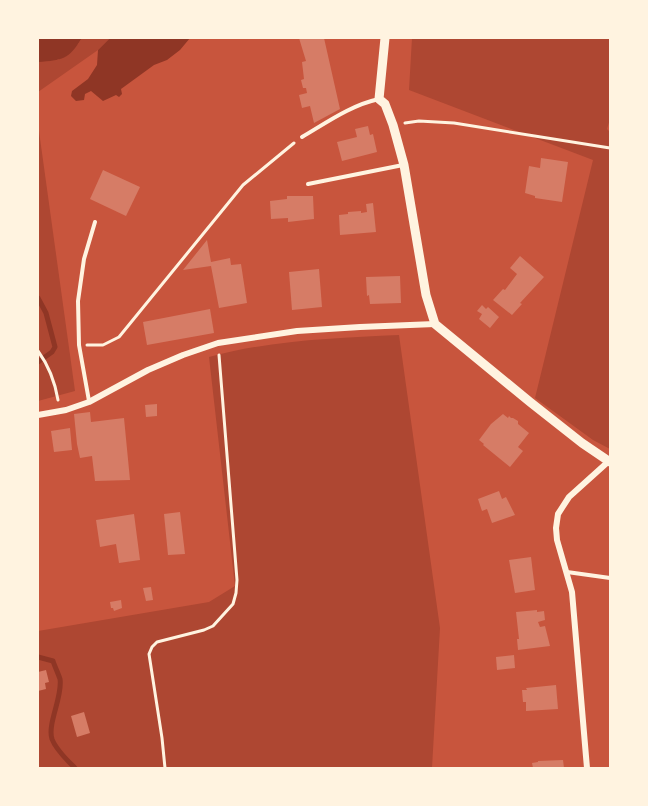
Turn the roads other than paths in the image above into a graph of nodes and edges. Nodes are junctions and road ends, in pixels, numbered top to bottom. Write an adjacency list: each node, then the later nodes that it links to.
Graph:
1 (385, 38): 2 (street)
2 (379, 99): 3 (lane); 4 (street)
3 (302, 137)
4 (404, 165): 5 (lane); 7 (street)
5 (308, 184)
6 (95, 222): 8 (lane)
7 (435, 324): 8 (street); 10 (street)
8 (89, 402): 9 (street)
9 (38, 415)
10 (610, 462): 11 (street)
11 (567, 572): 12 (lane); 13 (street)
12 (610, 578)
13 (587, 768)

